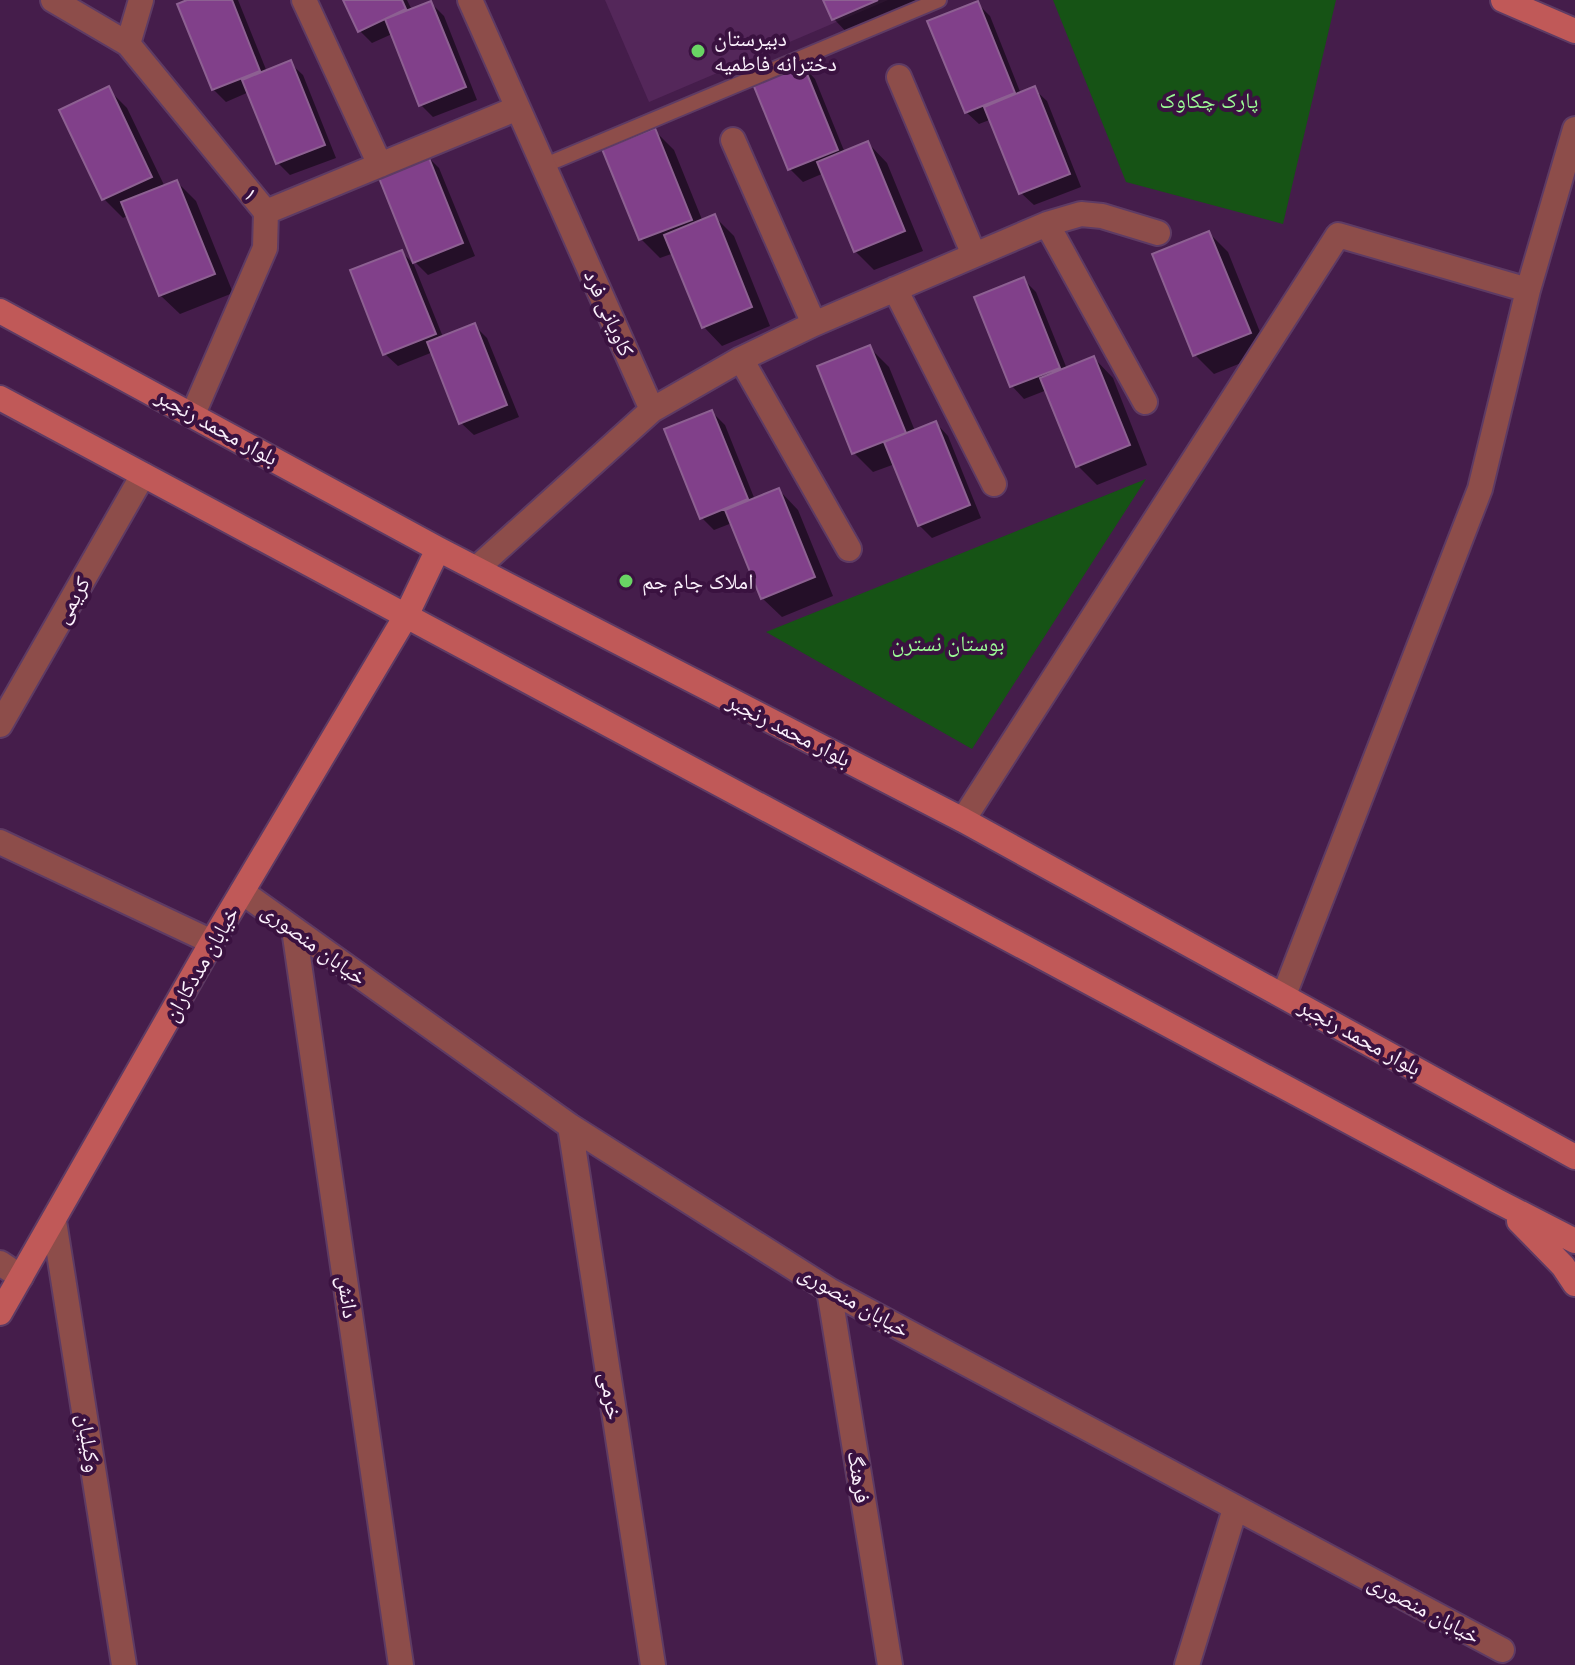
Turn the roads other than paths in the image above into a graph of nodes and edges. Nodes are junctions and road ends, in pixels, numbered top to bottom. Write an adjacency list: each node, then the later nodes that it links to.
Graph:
1 (53, 0): 8 (street)
2 (141, 0): 8 (street)
3 (304, 0): 13 (street)
4 (470, 0): 10 (street, کاویانی فرد)
5 (939, 0): 14 (lane)
6 (1503, 0): 7 (street)
7 (1575, 31)
8 (128, 44): 15 (street, ۱)
9 (899, 77): 18 (street)
10 (518, 108): 13 (street); 14 (street, کاویانی فرد)
11 (1575, 129): 20 (street)
12 (733, 140): 22 (street)
13 (380, 165): 15 (street)
14 (543, 166): 26 (street, کاویانی فرد)
15 (266, 212): 27 (street, ۱)
16 (1047, 224): 17 (street); 18 (street); 25 (street)
17 (1158, 233)
18 (974, 255): 19 (street)
19 (895, 289): 22 (street); 29 (street)
20 (1528, 290): 35 (street); 40 (street)
21 (0, 311): 27 (street, بلوار محمد رنجبر)
22 (814, 324): 23 (street)
23 (741, 359): 26 (street); 31 (street)
24 (0, 398): 28 (street)
25 (1145, 402)
26 (652, 410): 32 (street)
27 (193, 414): 30 (street, بلوار محمد رنجبر)
28 (143, 475): 33 (street); 34 (street, کریمی)
29 (994, 484)
30 (438, 549): 32 (street, بلوار محمد رنجبر); 33 (street, خیابان مددکاران)
31 (849, 549)
32 (477, 568): 35 (street, بلوار محمد رنجبر)
33 (406, 616): 37 (street, خیابان مددکاران); 45 (street)
34 (0, 725)
35 (963, 820): 40 (street, بلوار محمد رنجبر)
36 (0, 842): 39 (street)
37 (242, 892): 38 (street, خیابان منصوری); 39 (street, خیابان مددکاران)
38 (294, 929): 41 (street, خیابان منصوری); 56 (street, دانش)
39 (212, 942): 46 (street, خیابان مددکاران)
40 (1284, 995): 42 (street, بلوار محمد رنجبر)
41 (570, 1126): 51 (street, خیابان منصوری); 57 (street, خرمی)
42 (1540, 1138): 43 (street); 44 (street, بلوار محمد رنجبر)
43 (1575, 1138)
44 (1575, 1157)
45 (1497, 1201): 47 (street); 50 (street)
46 (54, 1221): 49 (street, خیابان مددکاران); 55 (street, وکیلیان)
47 (1575, 1241)
48 (0, 1263): 49 (street)
49 (21, 1277): 52 (street, خیابان مددکاران)
50 (1575, 1284)
51 (829, 1290): 53 (street, خیابان منصوری); 58 (street, فرهنگ)
52 (0, 1313)
53 (1235, 1509): 54 (street, خیابان منصوری); 59 (street)
54 (1502, 1650)
55 (124, 1665)
56 (401, 1665)
57 (653, 1665)
58 (890, 1665)
59 (1187, 1665)

